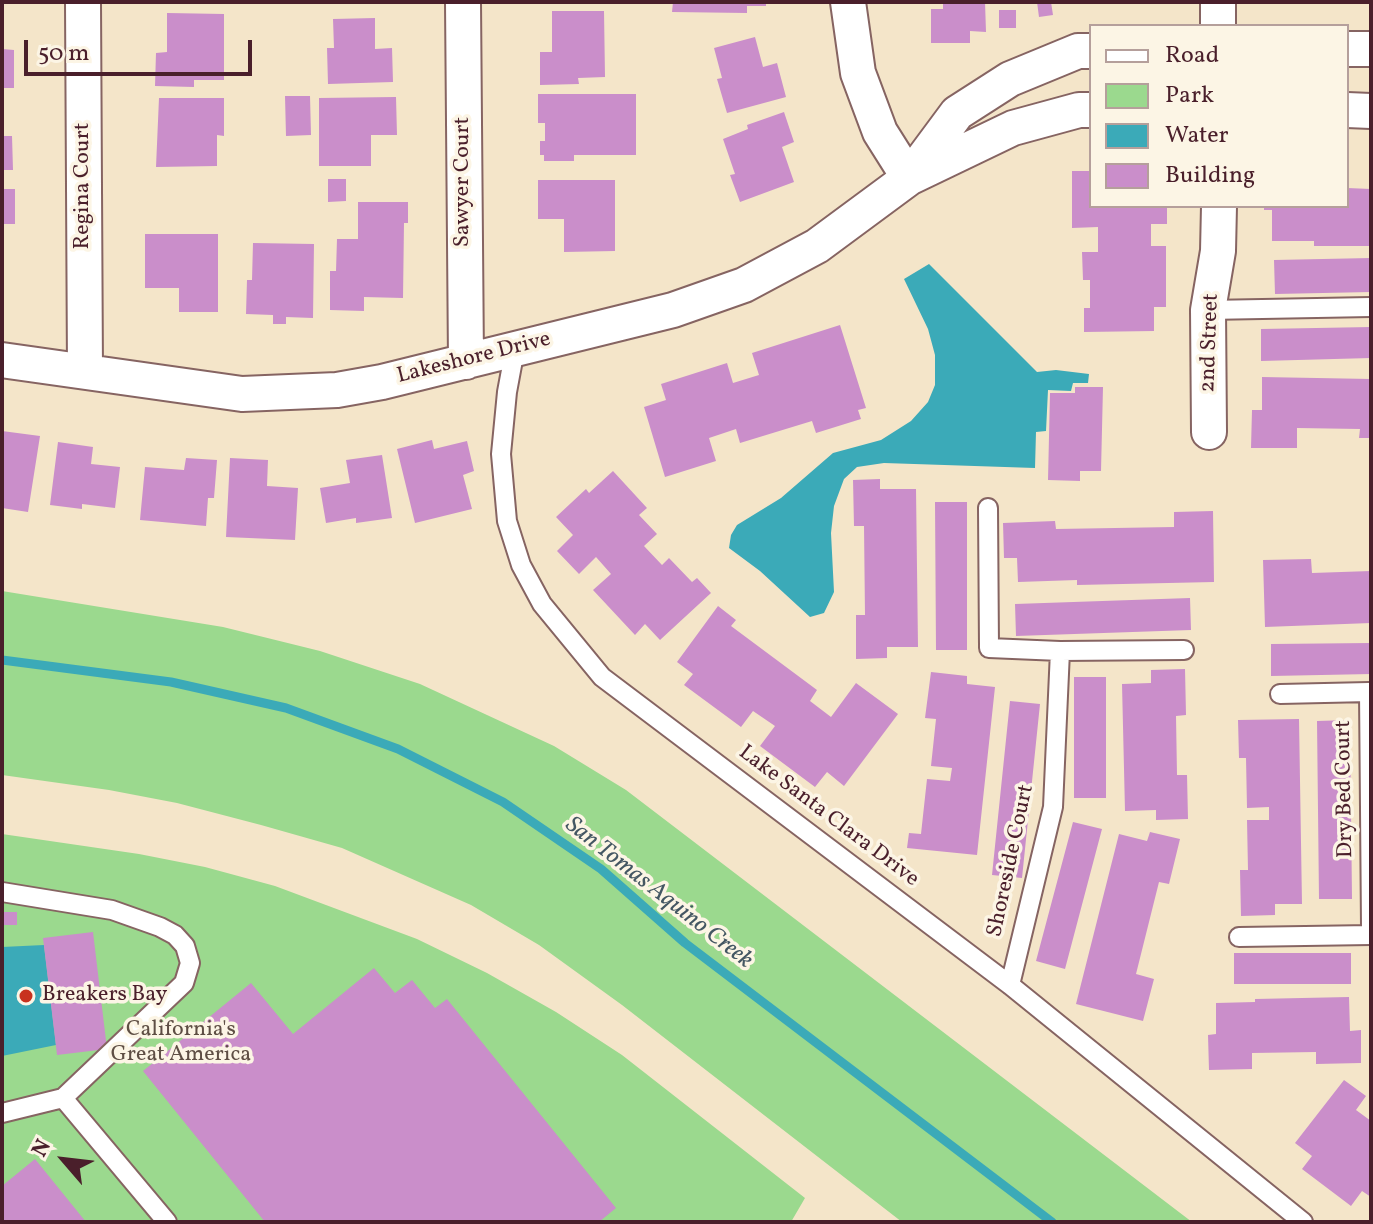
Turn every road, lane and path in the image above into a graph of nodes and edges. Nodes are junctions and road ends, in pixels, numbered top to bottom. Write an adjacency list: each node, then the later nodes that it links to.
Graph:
1 (83, 2): 19 (street, Regina Court)
2 (463, 2): 18 (street, Sawyer Court)
3 (848, 2): 12 (street)
4 (1218, 2): 5 (street)
5 (1218, 24)
6 (1349, 49): 7 (street)
7 (1371, 49)
8 (1089, 51): 12 (street, Lakeshore Drive)
9 (1089, 110): 12 (street, Lakeshore Drive)
10 (1349, 110): 11 (street)
11 (1371, 111)
12 (909, 178): 16 (street, Lakeshore Drive)
13 (1219, 208): 15 (street, 2nd Street)
14 (1371, 307): 15 (lane)
15 (1208, 310): 20 (street, 2nd Street)
16 (515, 349): 18 (street, Lakeshore Drive); 29 (lane, Lake Santa Clara Drive)
17 (2, 360): 19 (street, Lakeshore Drive)
18 (466, 362): 19 (street, Lakeshore Drive)
19 (85, 371)
20 (1209, 432)
21 (988, 508): 23 (lane)
22 (1184, 650): 23 (lane)
23 (1060, 651): 29 (lane, Shoreside Court)
24 (1280, 694): 26 (lane, Dry Bed Court)
25 (2, 892): 30 (lane)
26 (1371, 927)
27 (1371, 935): 28 (lane)
28 (1239, 937)
29 (1010, 985): 33 (lane, Lake Santa Clara Drive)
30 (63, 1098): 31 (lane); 32 (lane)
31 (2, 1113)
32 (167, 1222)
33 (1303, 1222)

